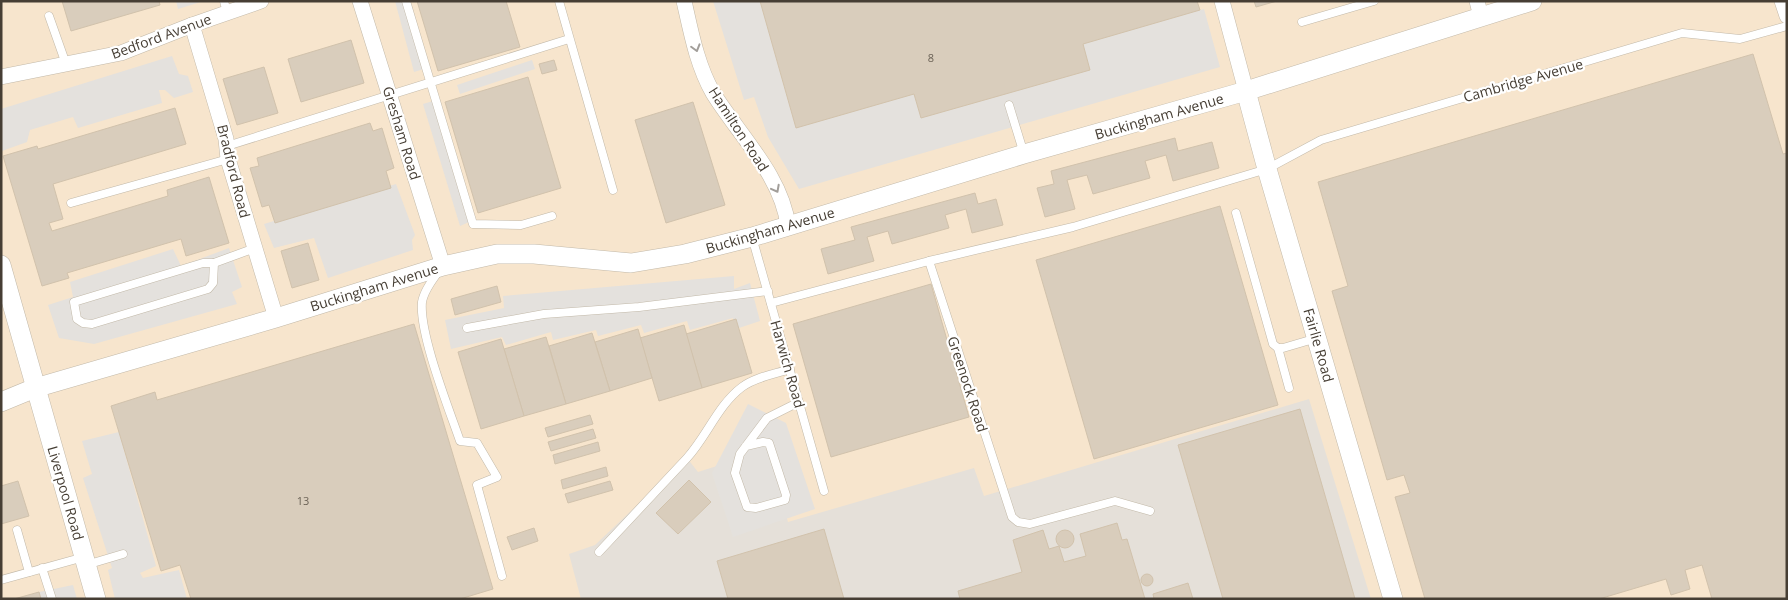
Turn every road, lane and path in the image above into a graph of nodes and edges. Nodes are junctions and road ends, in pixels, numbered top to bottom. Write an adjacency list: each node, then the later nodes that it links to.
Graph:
1 (261, 1): 10 (street, Bedford Avenue)
2 (360, 1): 22 (street, Gresham Road)
3 (406, 1): 20 (lane)
4 (559, 1): 17 (lane)
5 (684, 1): 31 (street, Hamilton Road, one-way to 31)
6 (1222, 1): 21 (street)
7 (1374, 1): 14 (lane)
8 (1532, 1): 11 (street, Buckingham Avenue)
9 (1782, 1): 13 (street)
10 (226, 7): 15 (street, Bedford Avenue)
11 (1479, 9): 21 (street, Buckingham Avenue)
12 (49, 16): 18 (lane)
13 (1787, 16)
14 (1302, 22)
15 (192, 25): 18 (street, Bedford Avenue); 24 (street, Bradford Road)
16 (1787, 26): 26 (lane, Cambridge Avenue)
17 (569, 39): 20 (lane); 27 (lane)
18 (66, 64): 19 (street, Bedford Avenue)
19 (1, 77)
20 (430, 82): 22 (lane); 30 (lane)
21 (1246, 91): 25 (street, Buckingham Avenue); 26 (street, Fairlie Road)
22 (389, 94): 24 (lane); 37 (street, Gresham Road)
23 (1009, 106): 25 (lane)
24 (228, 152): 28 (lane); 33 (street, Bradford Road)
25 (1024, 154): 31 (street, Buckingham Avenue)
26 (1267, 169): 34 (lane, Cambridge Avenue); 42 (street, Fairlie Road)
27 (613, 190)
28 (71, 203)
29 (1236, 213): 43 (lane)
30 (552, 216)
31 (788, 226): 32 (street, Buckingham Avenue)
32 (752, 237): 37 (street, Buckingham Avenue); 38 (lane, Harwich Road)
33 (255, 248): 35 (lane); 40 (street, Bradford Road)
34 (929, 261): 39 (lane, Cambridge Avenue); 51 (lane, Greenock Road)
35 (214, 263): 35 (lane)
36 (1, 265): 45 (street, Liverpool Road)
37 (443, 266): 40 (street, Buckingham Avenue); 58 (lane)
38 (768, 291): 39 (lane, Harwich Road); 41 (lane)
39 (771, 303): 44 (lane, Harwich Road)
40 (276, 318): 45 (street, Buckingham Avenue)
41 (467, 328)
42 (1317, 338): 43 (lane); 62 (street, Fairlie Road)
43 (1278, 348): 46 (lane)
44 (790, 369): 48 (lane, Harwich Road); 53 (lane)
45 (35, 388): 47 (street, Buckingham Avenue); 55 (street, Liverpool Road)
46 (1289, 388)
47 (1, 402)
48 (799, 402): 49 (lane); 50 (lane, Harwich Road)
49 (746, 446): 49 (lane)
50 (824, 491)
51 (1150, 511)
52 (17, 530): 57 (lane)
53 (599, 552)
54 (123, 554): 55 (lane)
55 (85, 561): 56 (lane); 61 (street, Liverpool Road)
56 (42, 568): 57 (lane); 60 (lane)
57 (30, 572): 59 (lane)
58 (502, 576)
59 (1, 580)
60 (52, 599)
61 (96, 599)
62 (1393, 599)

